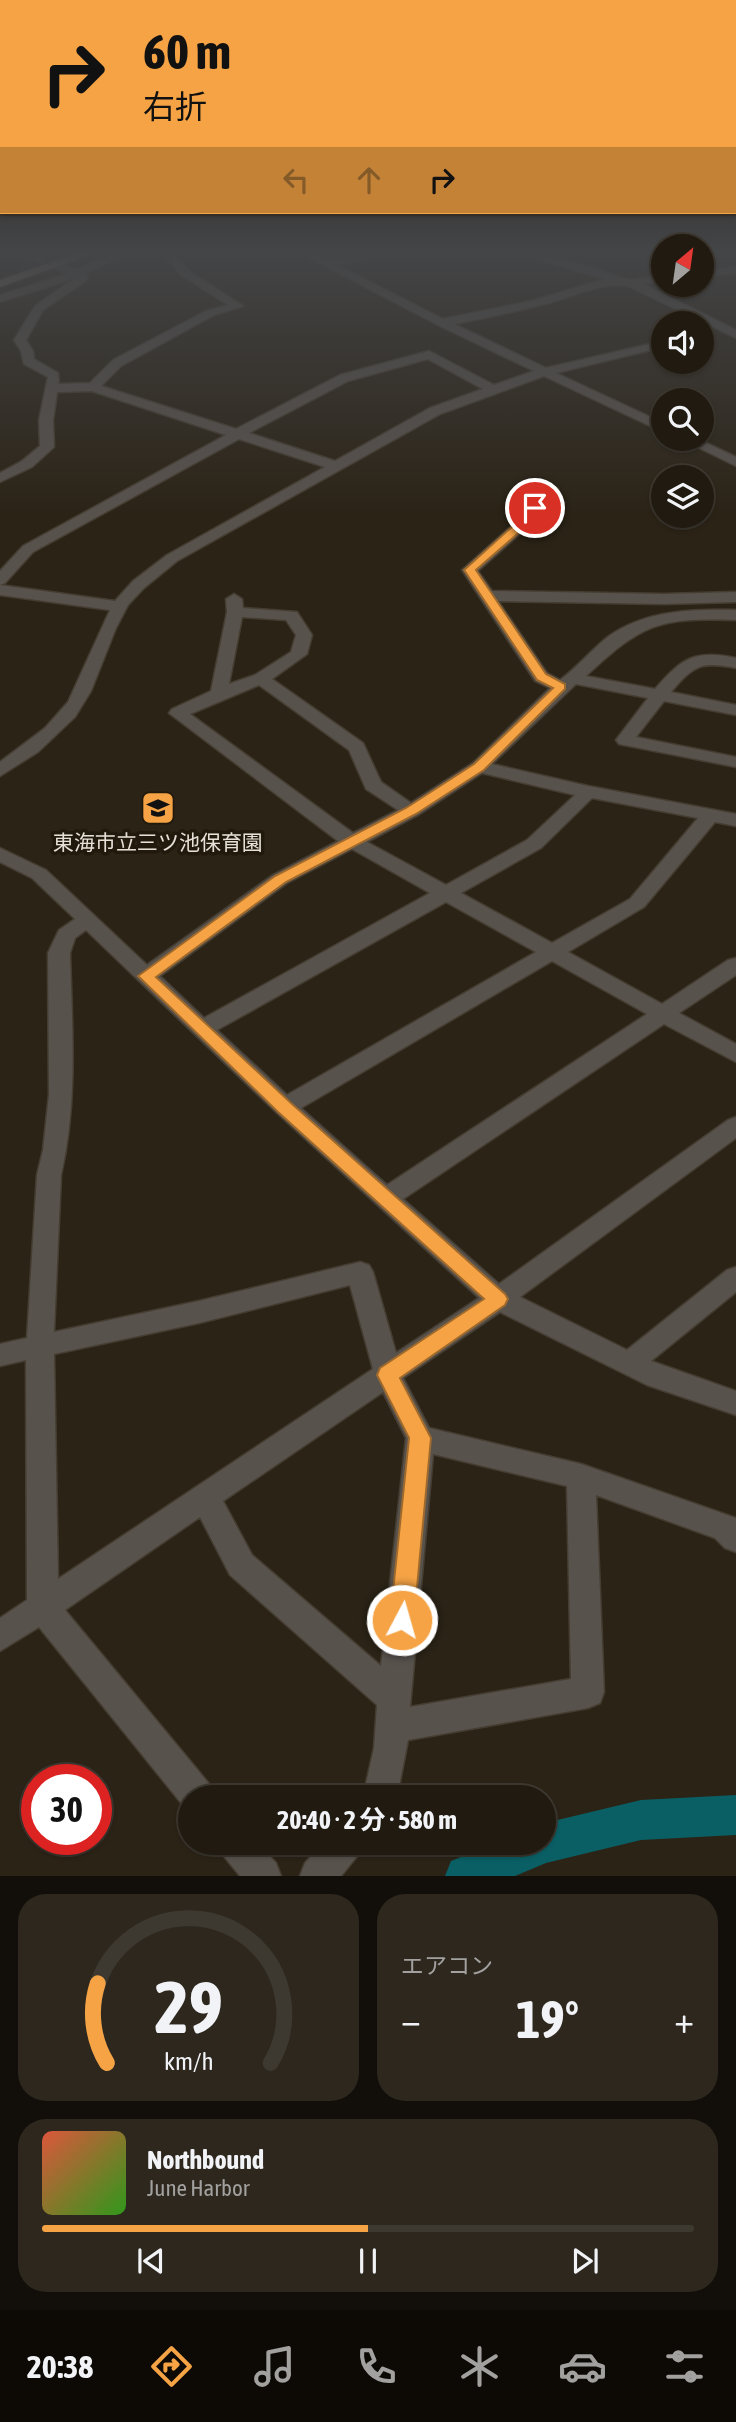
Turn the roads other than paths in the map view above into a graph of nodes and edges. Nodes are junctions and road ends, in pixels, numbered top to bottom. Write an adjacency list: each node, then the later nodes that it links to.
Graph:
1 (21, 339): 7 (street)
2 (162, 339): 6 (street)
3 (474, 339): 5 (street)
4 (651, 347): 5 (street)
5 (543, 372): 8 (street); 9 (street)
6 (93, 387): 7 (street); 10 (street)
7 (52, 388): 14 (street)
8 (493, 390): 10 (street); 13 (street)
9 (651, 422)
10 (235, 436): 13 (street); 16 (street)
11 (713, 451): 12 (street)
12 (736, 462)
13 (335, 466): 20 (street)
14 (0, 478)
15 (551, 489): 18 (street)
16 (0, 580)
17 (0, 590): 20 (street)
18 (488, 596): 19 (street); 24 (street)
19 (736, 597)
20 (119, 606): 30 (street)
21 (736, 615): 24 (street)
22 (736, 663): 26 (street)
23 (261, 679): 25 (street); 25 (street); 32 (street)
24 (568, 683): 26 (street); 29 (street)
25 (219, 694): 35 (street)
26 (660, 696): 27 (street); 28 (street)
27 (736, 710)
28 (736, 762)
29 (479, 767): 31 (street); 32 (street)
30 (0, 770)
31 (588, 792): 33 (street); 37 (street)
32 (411, 811): 35 (street)
33 (711, 815): 34 (street); 39 (street)
34 (736, 820)
35 (351, 841): 37 (street); 41 (street)
36 (0, 854): 38 (street)
37 (446, 895): 39 (street); 43 (street)
38 (87, 920): 41 (street); 50 (street)
39 (549, 952): 42 (street); 45 (street)
40 (736, 965): 42 (street)
41 (146, 976): 43 (street)
42 (663, 1014): 44 (street); 47 (street)
43 (202, 1029): 45 (street)
44 (736, 1055)
45 (285, 1107): 47 (street)
46 (736, 1126): 49 (street)
47 (386, 1198): 49 (street)
48 (736, 1277): 52 (street)
49 (498, 1299): 52 (street); 53 (street)
50 (40, 1345): 51 (street); 53 (street); 59 (street)
51 (0, 1354)
52 (630, 1363): 54 (street)
53 (388, 1375): 55 (street); 57 (street)
54 (735, 1409)
55 (420, 1438): 56 (street); 61 (street)
56 (581, 1477): 58 (street); 61 (street)
57 (206, 1498): 59 (street); 61 (street)
58 (736, 1538)
59 (43, 1608): 60 (street); 62 (street)
60 (0, 1636)
61 (394, 1712): 63 (street)
62 (188, 1785)
63 (384, 1785)
64 (245, 1855): 66 (street)
65 (336, 1855): 67 (street)
66 (263, 1876)
67 (318, 1876)

